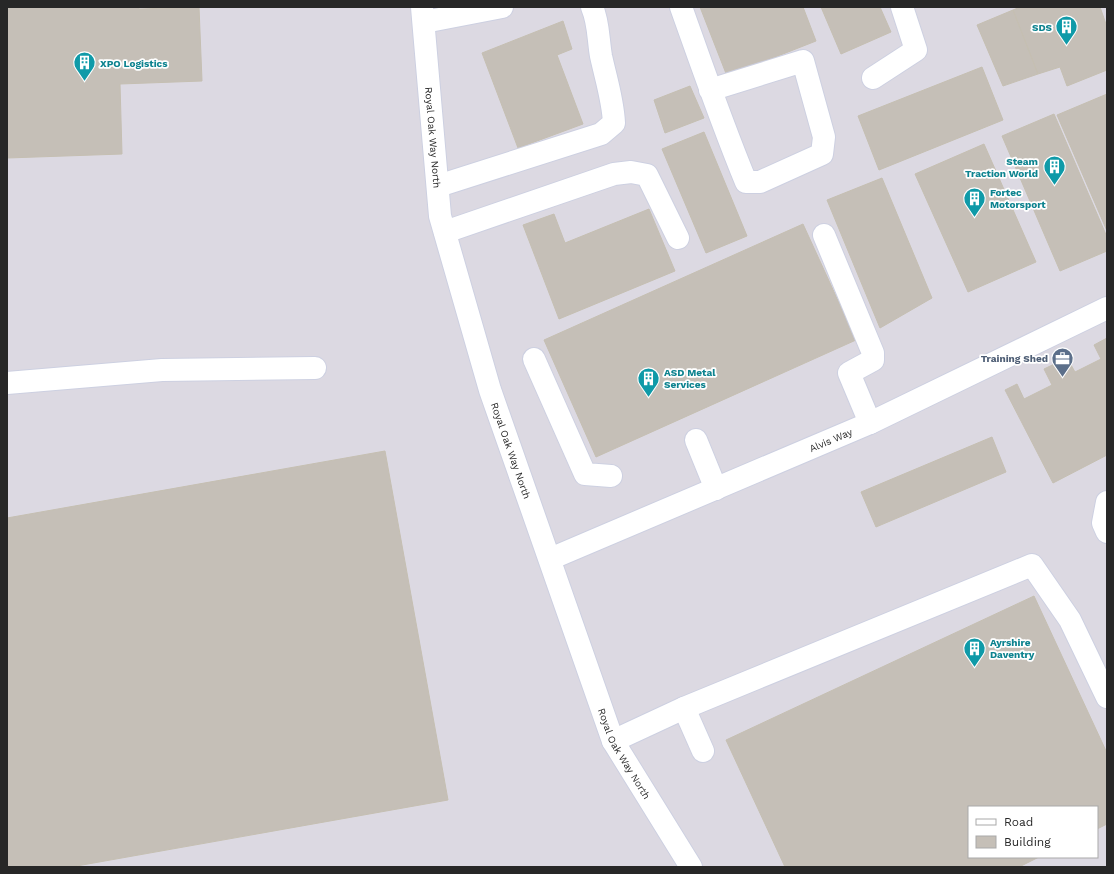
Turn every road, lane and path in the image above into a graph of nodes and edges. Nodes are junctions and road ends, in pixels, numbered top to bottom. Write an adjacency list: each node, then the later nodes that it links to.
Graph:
1 (502, 7): 5 (street)
2 (592, 7): 8 (street)
3 (682, 7): 7 (street)
4 (902, 7): 6 (street)
5 (423, 14): 8 (street, Royal Oak Way North)
6 (873, 78)
7 (710, 90): 7 (street)
8 (438, 186): 9 (street, Royal Oak Way North)
9 (445, 232): 11 (street); 22 (street, Royal Oak Way North)
10 (824, 235): 16 (street)
11 (678, 238)
12 (1107, 308): 16 (street, Alvis Way)
13 (534, 359): 18 (street)
14 (315, 368): 15 (street)
15 (7, 383)
16 (870, 423): 19 (street, Alvis Way)
17 (696, 440): 19 (street)
18 (611, 476)
19 (716, 489): 22 (street, Alvis Way)
20 (1107, 502): 21 (street)
21 (1107, 532)
22 (550, 559): 25 (street, Royal Oak Way North)
23 (1107, 697): 24 (street)
24 (684, 708): 25 (street); 26 (street)
25 (613, 740): 27 (street, Royal Oak Way North)
26 (703, 751)
27 (691, 867)

